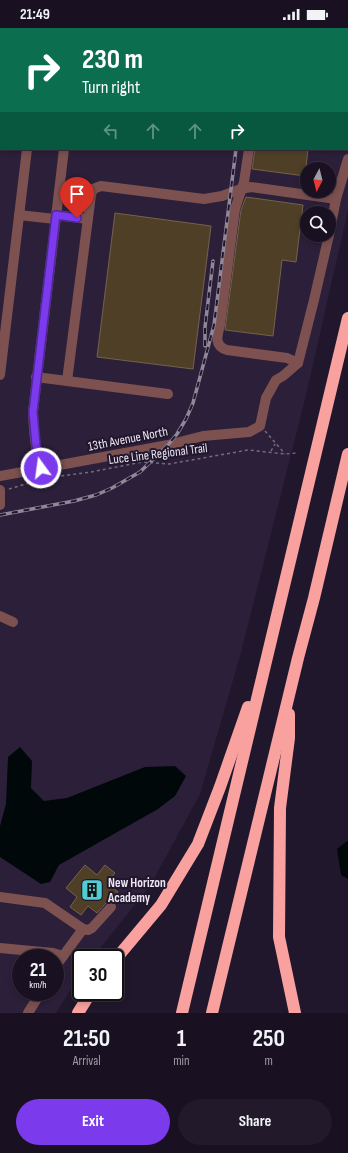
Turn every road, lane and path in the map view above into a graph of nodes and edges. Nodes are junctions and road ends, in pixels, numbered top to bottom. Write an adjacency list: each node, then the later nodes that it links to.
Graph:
1 (27, 150): 8 (street)
2 (64, 150): 9 (street)
3 (249, 150): 5 (street)
4 (348, 159): 6 (street)
5 (241, 189): 6 (street); 10 (street); 13 (street)
6 (336, 199): 7 (street)
7 (335, 206)
8 (19, 215): 9 (street); 14 (street)
9 (56, 217): 10 (street); 15 (street)
10 (88, 219): 16 (street)
11 (327, 242): 13 (street)
12 (348, 318): 30 (highway)
13 (298, 363): 18 (street)
14 (0, 375)
15 (36, 377): 16 (street); 24 (street)
16 (68, 382): 17 (street)
17 (168, 394)
18 (260, 426): 19 (path); 24 (street, 13th Avenue North)
19 (276, 444): 20 (path); 22 (path)
20 (271, 452): 22 (path, Luce Line Regional Trail); 26 (path, Luce Line Regional Trail)
21 (296, 453): 22 (path, Luce Line Regional Trail)
22 (285, 454)
23 (348, 454): 31 (highway)
24 (41, 468): 25 (street, 13th Avenue North)
25 (0, 476)
26 (0, 491): 27 (street)
27 (0, 505)
28 (0, 616): 29 (street)
29 (13, 622)
30 (270, 644): 37 (highway); 43 (highway)
31 (290, 688): 44 (highway); 45 (highway)
32 (0, 897): 34 (street)
33 (111, 907): 34 (street)
34 (83, 929): 38 (street)
35 (0, 948): 36 (street)
36 (12, 949)
37 (124, 949)
38 (64, 955)
39 (35, 1001): 41 (street)
40 (85, 1001): 42 (highway)
41 (28, 1013)
42 (78, 1013)
43 (182, 1013)
44 (212, 1013)
45 (295, 1013)

